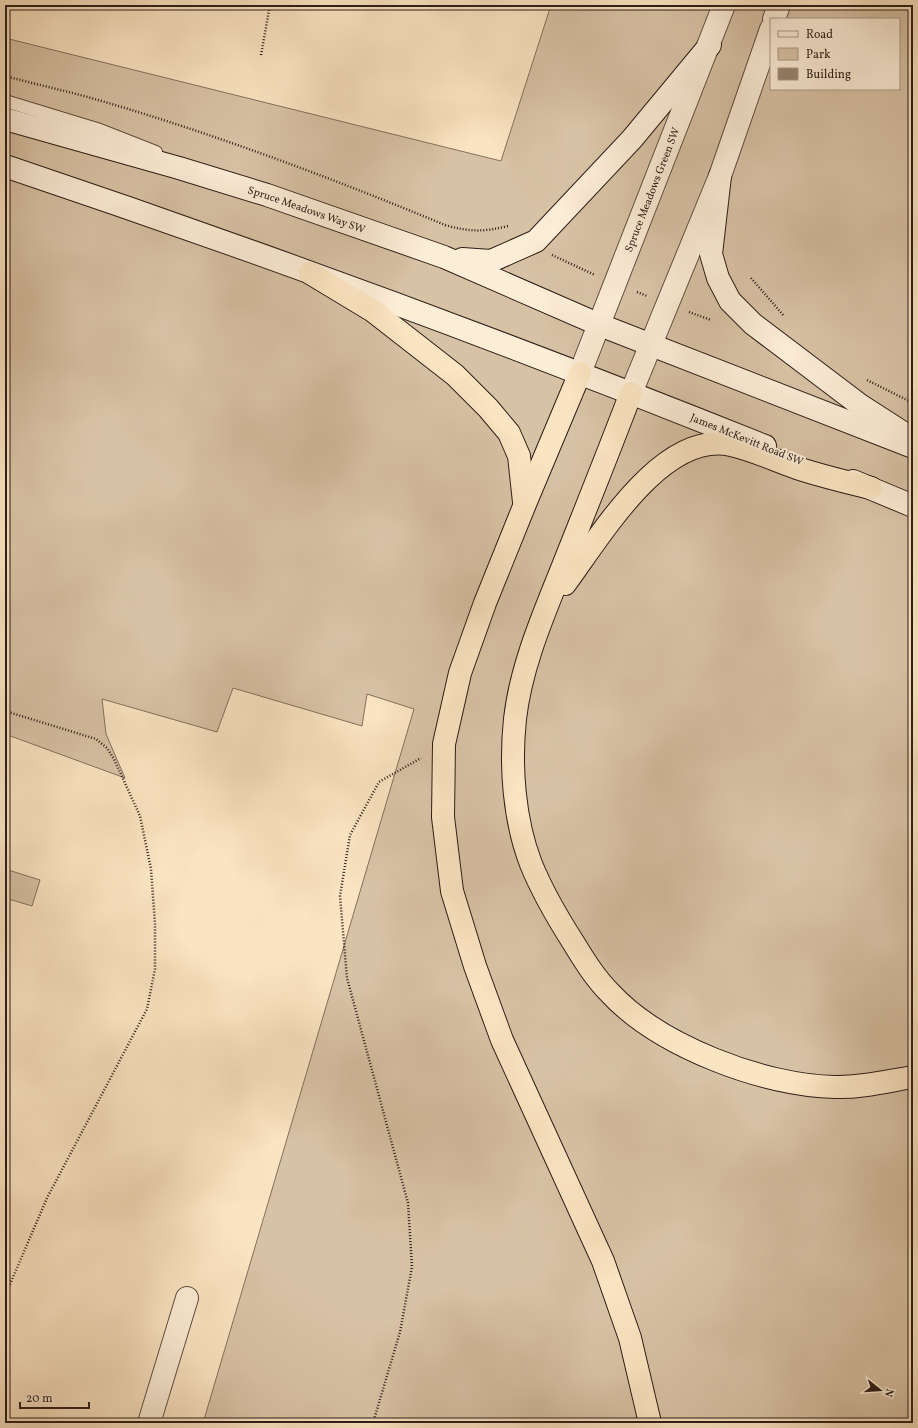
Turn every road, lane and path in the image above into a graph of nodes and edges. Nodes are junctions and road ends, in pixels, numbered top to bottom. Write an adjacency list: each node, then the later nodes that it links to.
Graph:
1 (270, 5): 7 (path)
2 (724, 5): 6 (main road, Spruce Meadows Green SW)
3 (779, 5): 4 (main road)
4 (774, 18)
5 (770, 32): 12 (main road)
6 (710, 45): 14 (main road); 18 (main road, Spruce Meadows Green SW)
7 (261, 55)
8 (5, 76): 14 (path)
9 (5, 101): 13 (lane)
10 (5, 119): 13 (main road, Spruce Meadows Way SW)
11 (5, 166): 16 (main road)
12 (720, 176): 19 (main road); 28 (main road)
13 (268, 195): 15 (main road, Spruce Meadows Way SW)
14 (536, 241): 15 (main road); 18 (path)
15 (444, 257): 22 (main road, Spruce Meadows Way SW)
16 (310, 274): 24 (main road); 31 (highway)
17 (751, 278): 20 (path)
18 (615, 283): 19 (path); 22 (main road, Spruce Meadows Green SW)
19 (668, 305): 21 (path); 23 (main road)
20 (786, 319)
21 (711, 320)
22 (600, 324): 23 (main road); 24 (main road, Spruce Meadows Green SW)
23 (652, 345): 26 (main road); 29 (main road)
24 (580, 373): 26 (main road, James McKevitt Road SW); 31 (highway)
25 (860, 375): 27 (path)
26 (631, 393): 30 (main road, James McKevitt Road SW); 33 (highway)
27 (913, 403)
28 (913, 440)
29 (913, 448)
30 (871, 488): 32 (main road, James McKevitt Road SW); 33 (highway)
31 (525, 504): 35 (highway)
32 (913, 506)
33 (542, 618): 36 (highway)
34 (5, 711): 37 (path)
35 (444, 744): 40 (path); 41 (highway)
36 (913, 1077)
37 (5, 1296)
38 (187, 1298): 39 (main road)
39 (149, 1423)
40 (373, 1423)
41 (650, 1423)

